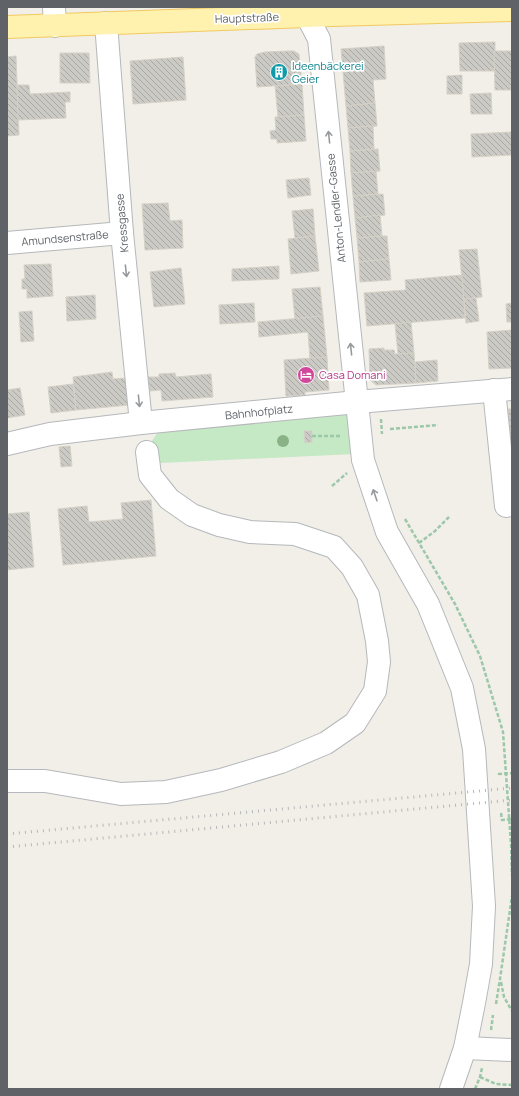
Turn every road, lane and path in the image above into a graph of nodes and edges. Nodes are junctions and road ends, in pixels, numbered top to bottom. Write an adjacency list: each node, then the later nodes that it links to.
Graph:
1 (512, 10): 2 (main road, Hauptstraße)
2 (305, 12): 4 (main road, Hauptstraße); 9 (street, Anton-Lendler-Gasse, one-way to 2)
3 (55, 16): 4 (main road, Hauptstraße); 5 (main road, Hauptstraße)
4 (106, 23): 6 (street, Kressgasse)
5 (7, 27)
6 (122, 233): 7 (street, Amundsenstraße); 10 (street, Kressgasse, one-way to 10)
7 (7, 243)
8 (503, 390): 9 (street, Bahnhofplatz); 17 (street)
9 (357, 402): 10 (street, Bahnhofplatz); 28 (street, Anton-Lendler-Gasse, one-way to 9)
10 (141, 423): 15 (street, Bahnhofplatz)
11 (438, 425): 12 (path)
12 (390, 429)
13 (312, 436): 14 (path)
14 (345, 436)
15 (7, 444)
16 (147, 452): 23 (street)
17 (507, 460): 18 (street)
18 (512, 505)
19 (449, 517): 20 (path)
20 (419, 543)
21 (512, 772): 22 (path)
22 (499, 775)
23 (7, 781)
24 (501, 813): 25 (path)
25 (512, 819)
26 (500, 979): 27 (path)
27 (512, 1011)
28 (465, 1048): 29 (street); 33 (street, Anton-Lendler-Gasse)
29 (512, 1050)
30 (480, 1076): 31 (path)
31 (496, 1084): 32 (path); 34 (path)
32 (512, 1084)
33 (452, 1089)
34 (496, 1089)

